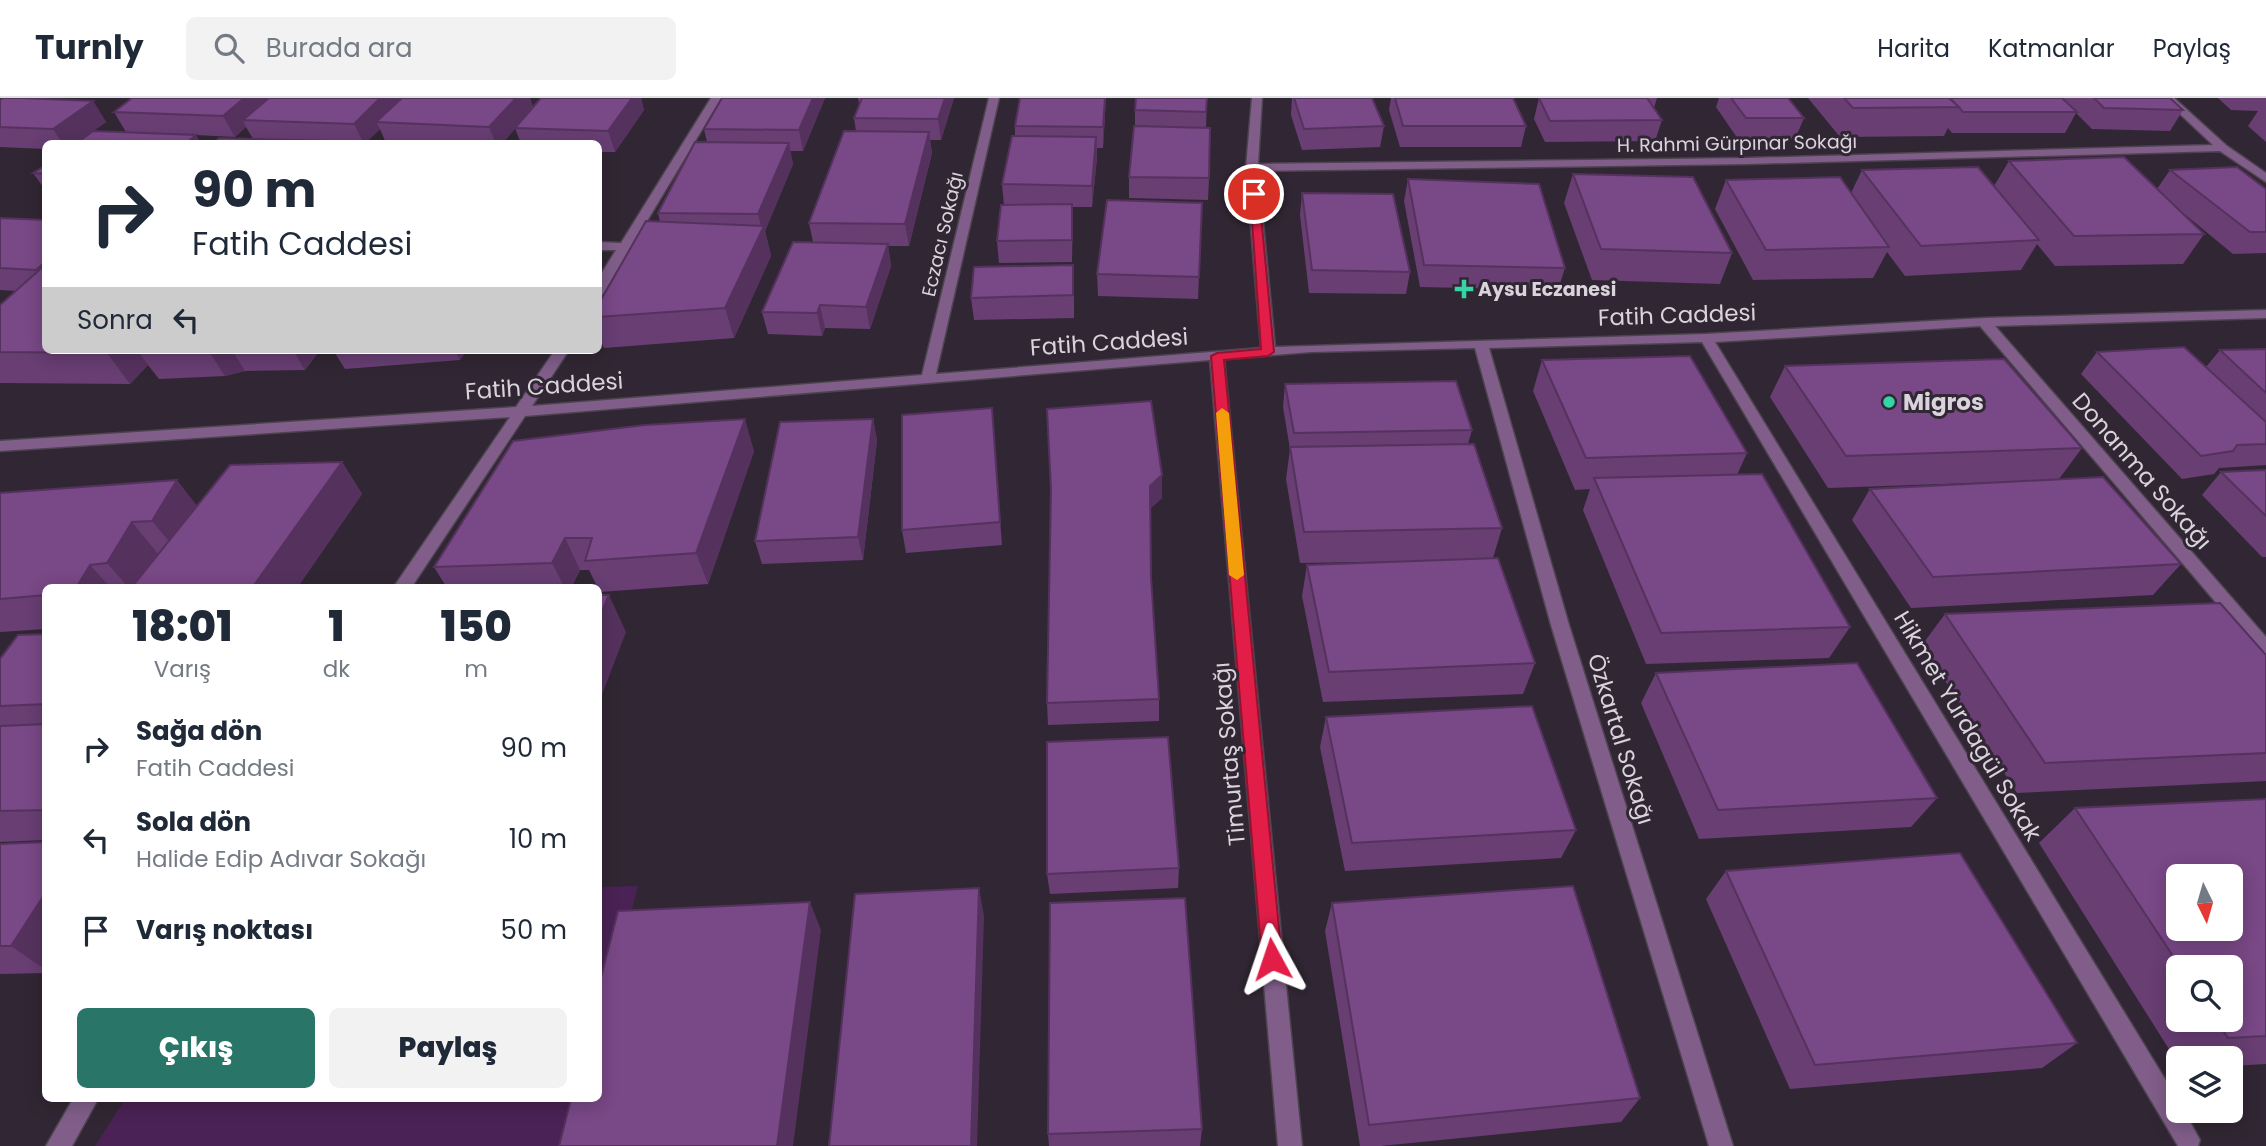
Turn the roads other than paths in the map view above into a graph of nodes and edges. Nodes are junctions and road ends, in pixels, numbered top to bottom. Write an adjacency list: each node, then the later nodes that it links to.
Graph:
1 (716, 98): 9 (street)
2 (994, 98): 18 (street, Eczacı Sokağı)
3 (1257, 98): 6 (street)
4 (2168, 98): 5 (street)
5 (2223, 148): 6 (street, H. Rahmi Gürpınar Sokağı); 7 (street)
6 (1252, 168): 15 (street)
7 (2266, 178)
8 (602, 246): 9 (street)
9 (626, 247): 10 (street)
10 (602, 284)
11 (2266, 314): 12 (street, Fatih Caddesi)
12 (1984, 322): 13 (street, Fatih Caddesi); 22 (street, Donanma Sokağı)
13 (1706, 338): 14 (street, Fatih Caddesi); 24 (street, Hikmet Yurdagül Sokak)
14 (1481, 344): 15 (street, Fatih Caddesi); 27 (street, Özkartal Sokağı)
15 (1268, 352): 17 (street, Fatih Caddesi)
16 (560, 354): 19 (street)
17 (1217, 356): 18 (street, Fatih Caddesi); 26 (street, Timurtaş Sokağı)
18 (928, 379): 19 (street, Fatih Caddesi)
19 (524, 411): 20 (street, Fatih Caddesi); 21 (street)
20 (0, 446)
21 (405, 584)
22 (2266, 649)
23 (84, 1102): 25 (street)
24 (2188, 1140)
25 (58, 1146)
26 (1290, 1146)
27 (1721, 1146)

